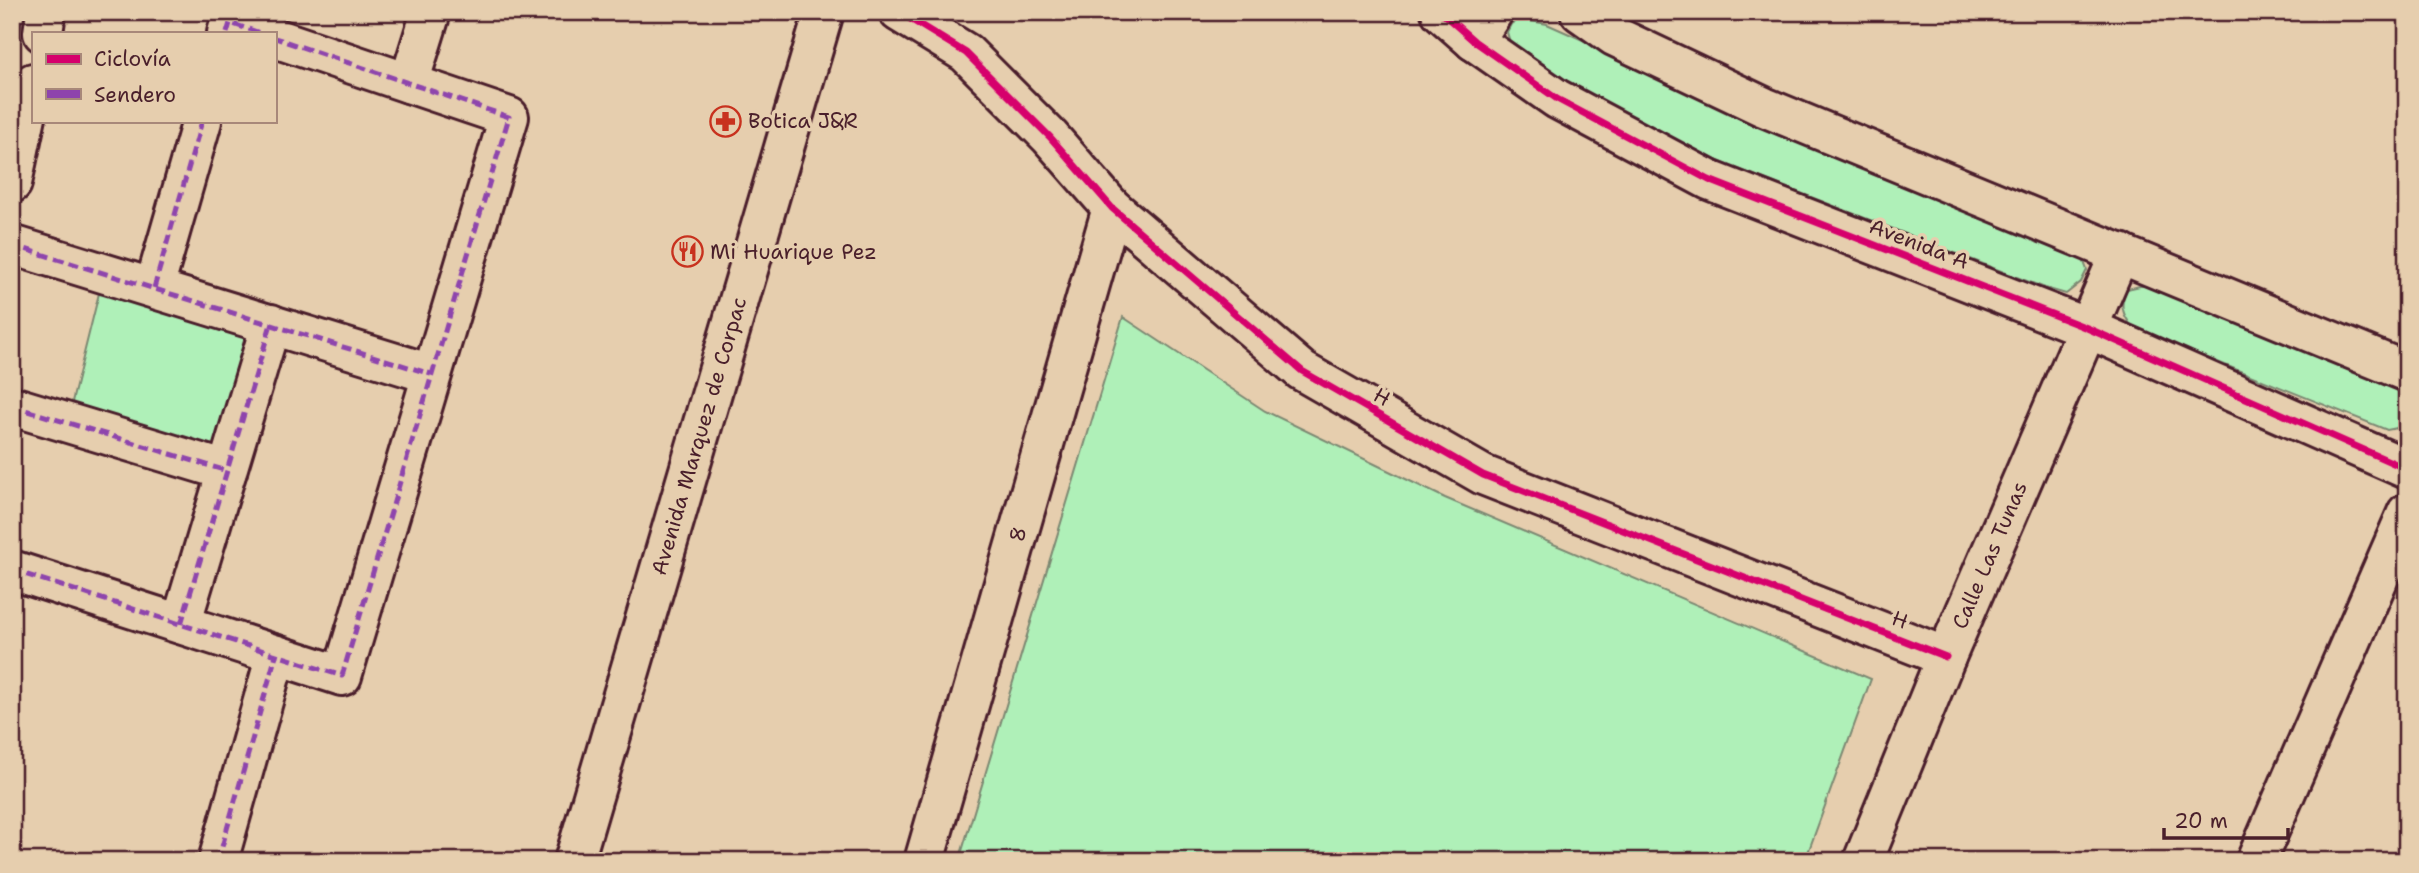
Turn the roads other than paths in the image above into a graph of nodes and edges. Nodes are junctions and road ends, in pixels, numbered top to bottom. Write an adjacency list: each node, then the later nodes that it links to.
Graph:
1 (46, 12): 8 (street)
2 (430, 12): 12 (street)
3 (824, 12): 33 (street, Avenida Marquez de Corpac)
4 (899, 12): 16 (street, H)
5 (1441, 12): 7 (street, Avenida A)
6 (1580, 12): 18 (street)
7 (1483, 27): 21 (street, Avenida A)
8 (43, 32)
9 (227, 32): 10 (street)
10 (257, 32)
11 (276, 38): 12 (street)
12 (409, 83): 23 (street)
13 (32, 88): 15 (street)
14 (202, 122): 19 (street)
15 (12, 183)
16 (1112, 208): 31 (street, H); 34 (street, 8)
17 (12, 244): 19 (street)
18 (2120, 253): 21 (street, Calle Las Tunas); 22 (street)
19 (154, 288): 20 (street)
20 (271, 324): 23 (street); 26 (street)
21 (2087, 328): 25 (street, Avenida A); 31 (street, Calle Las Tunas)
22 (2407, 372)
23 (432, 374): 30 (street)
24 (12, 406): 26 (street)
25 (2407, 469)
26 (227, 471): 29 (street)
27 (2407, 513): 36 (street)
28 (12, 569): 29 (street)
29 (181, 624): 30 (street)
30 (276, 655): 32 (street)
31 (1947, 657): 35 (street, Calle Las Tunas)
32 (218, 861)
33 (574, 861)
34 (925, 861)
35 (1863, 861)
36 (2256, 861)

